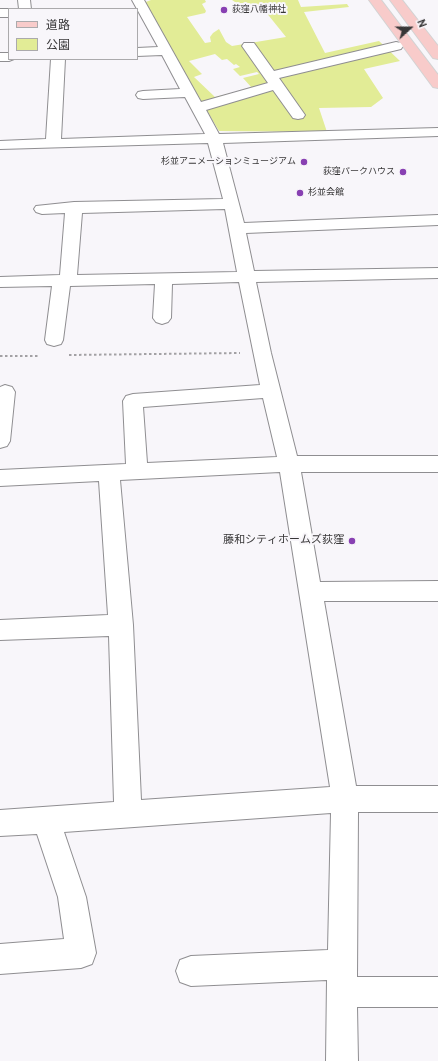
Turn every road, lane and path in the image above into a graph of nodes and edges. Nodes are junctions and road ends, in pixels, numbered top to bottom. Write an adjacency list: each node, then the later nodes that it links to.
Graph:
1 (140, 0): 6 (street)
2 (376, 0): 11 (main road)
3 (396, 0): 8 (main road)
4 (249, 46): 10 (street)
5 (396, 46): 10 (street)
6 (165, 51): 7 (street); 12 (street)
7 (138, 52)
8 (437, 52)
9 (58, 60): 18 (street)
10 (273, 80): 14 (street); 15 (street)
11 (438, 84)
12 (190, 93): 13 (street); 14 (street)
13 (143, 94)
14 (198, 108): 17 (street)
15 (304, 123): 16 (street); 17 (street)
16 (438, 132)
17 (214, 138): 18 (street); 20 (street)
18 (53, 144): 19 (street)
19 (0, 146)
20 (232, 204): 21 (street); 24 (street)
21 (74, 208): 22 (street); 28 (street)
22 (42, 209)
23 (438, 220): 24 (street)
24 (237, 228): 26 (street)
25 (438, 273): 26 (street)
26 (247, 278): 27 (street); 32 (street)
27 (164, 279): 28 (street); 30 (street)
28 (65, 280): 29 (street); 31 (street)
29 (0, 282)
30 (162, 318)
31 (51, 348): 34 (path)
32 (262, 353): 33 (path); 35 (street)
33 (64, 355)
34 (0, 356)
35 (271, 391): 38 (street); 40 (street)
36 (5, 392): 37 (street)
37 (0, 441)
38 (289, 464): 39 (street); 40 (street); 44 (street)
39 (438, 464)
40 (138, 471): 41 (street)
41 (109, 472): 42 (street); 45 (street)
42 (0, 478)
43 (438, 591): 44 (street)
44 (311, 592): 47 (street)
45 (122, 625): 46 (street); 49 (street)
46 (0, 630)
47 (345, 799): 48 (street); 49 (street); 54 (street)
48 (438, 799)
49 (128, 815): 50 (street)
50 (46, 821): 51 (street); 52 (street)
51 (0, 824)
52 (0, 959)
53 (190, 970): 54 (street)
54 (342, 978): 55 (street); 56 (street)
55 (438, 992)
56 (342, 1061)

